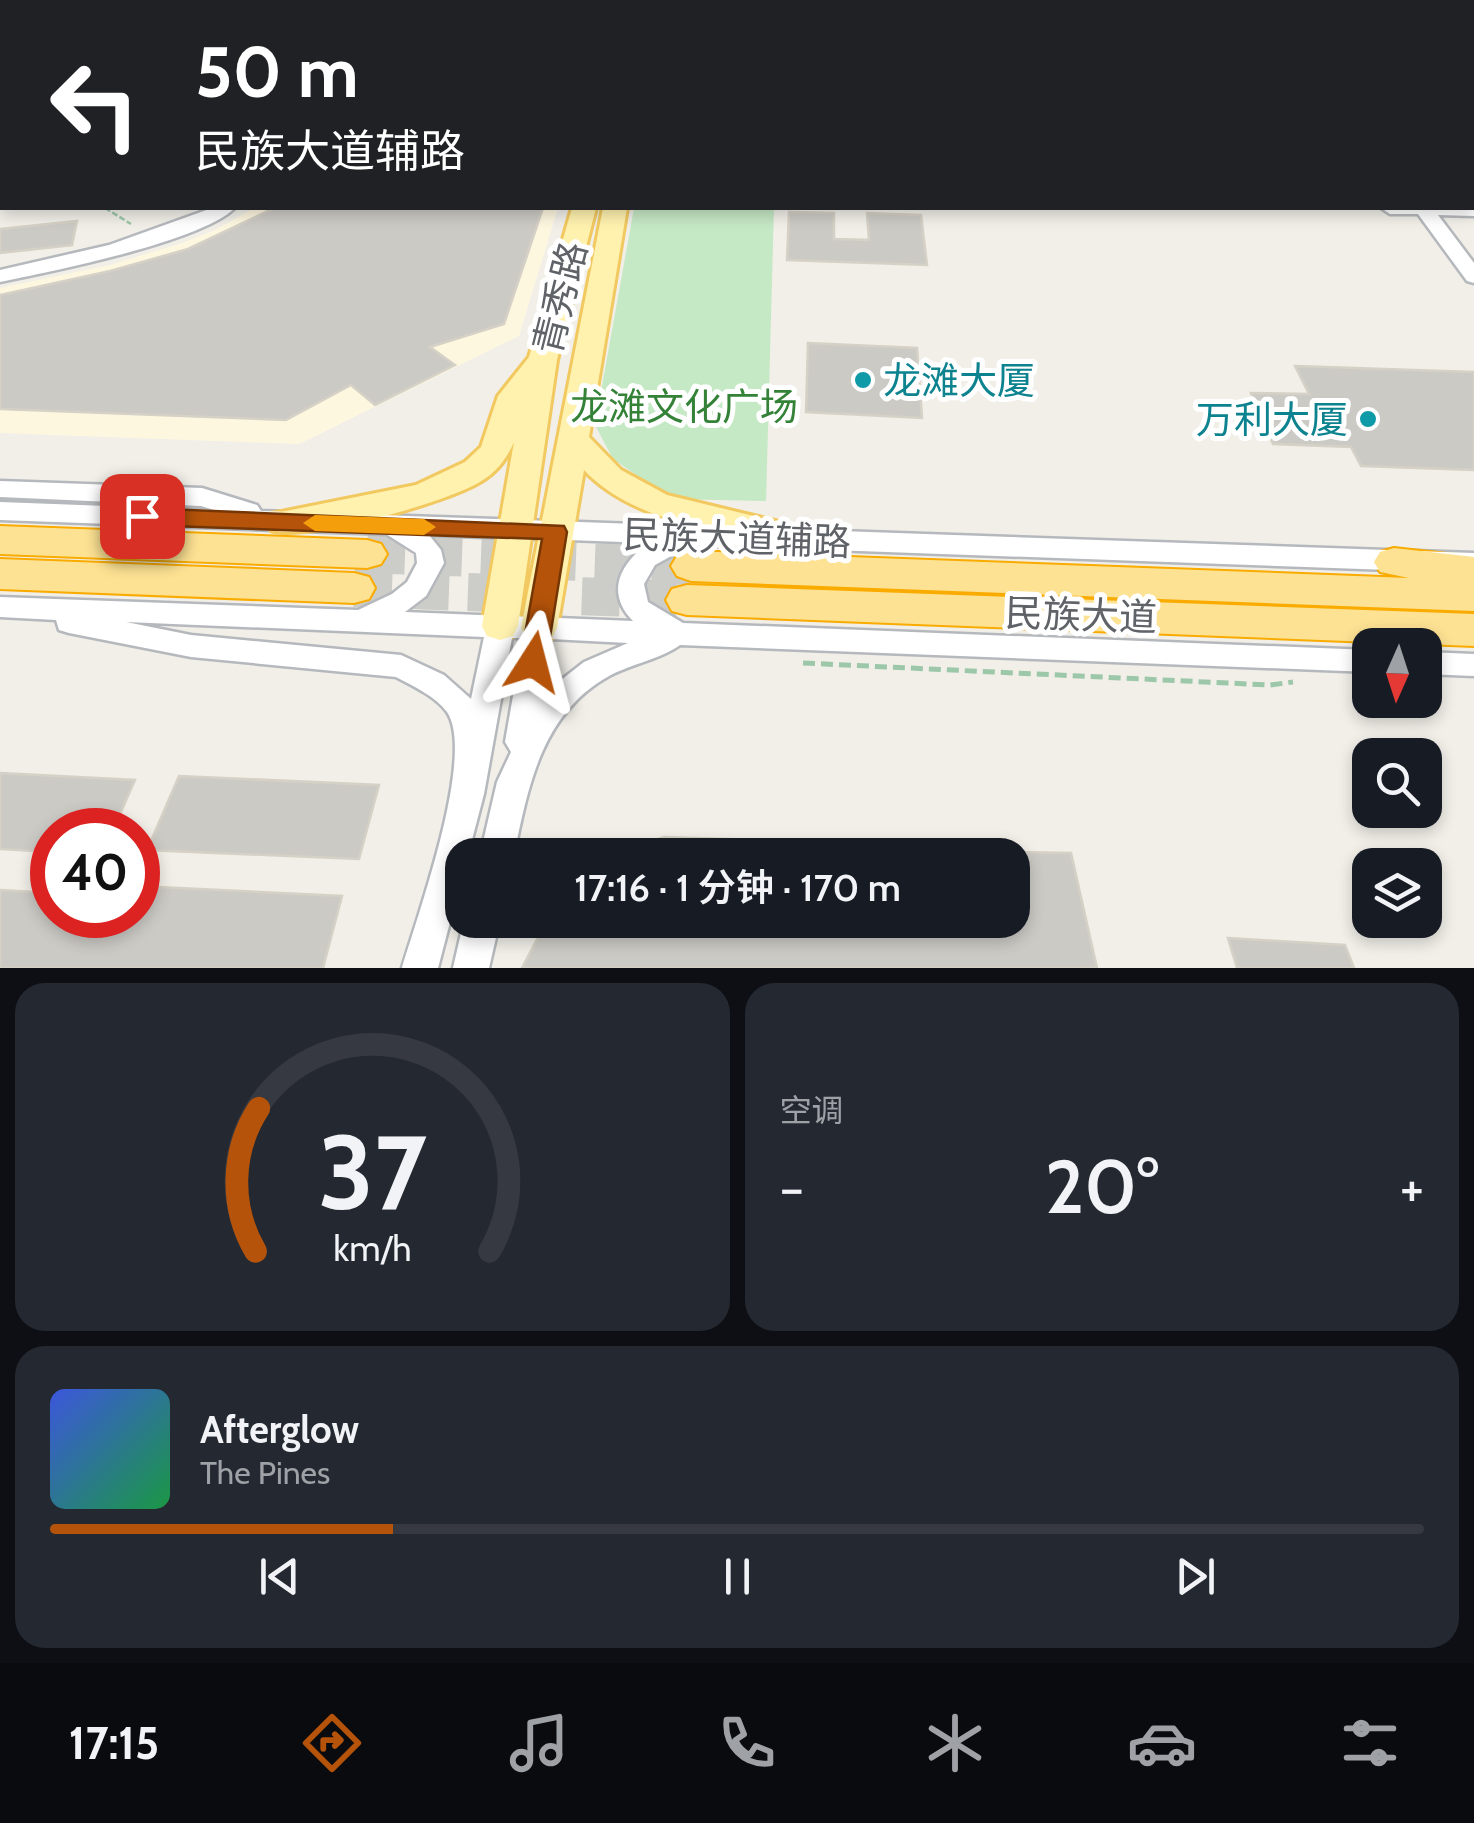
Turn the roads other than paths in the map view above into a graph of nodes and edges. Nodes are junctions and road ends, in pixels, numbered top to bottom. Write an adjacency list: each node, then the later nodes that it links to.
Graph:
1 (221, 210): 7 (street)
2 (583, 210): 9 (main road, 青秀路)
3 (615, 210): 10 (main road, 青秀路)
4 (1424, 210): 8 (street)
5 (1446, 210): 6 (street)
6 (1474, 248)
7 (0, 276)
8 (1474, 277)
9 (544, 360): 13 (main road); 14 (main road, 青秀路)
10 (571, 437): 15 (main road, 青秀路); 17 (main road)
11 (0, 489): 13 (street)
12 (0, 511): 13 (street, 民族大道辅路)
13 (284, 522): 20 (street, 民族大道辅路)
14 (516, 530): 15 (street, 民族大道辅路); 20 (street, 民族大道辅路); 26 (main road, 青秀路)
15 (555, 532): 23 (street, 民族大道辅路); 27 (main road, 青秀路)
16 (0, 540): 20 (highway)
17 (808, 541): 18 (street, 民族大道辅路); 23 (street, 民族大道辅路)
18 (1394, 562): 19 (street, 民族大道辅路); 21 (highway)
19 (1474, 563)
20 (363, 572): 22 (highway); 25 (street, 民族大道辅路); 26 (street, 民族大道辅路)
21 (1474, 572)
22 (0, 574)
23 (691, 584): 24 (highway, 民族大道); 27 (street, 民族大道辅路); 28 (highway, 民族大道); 29 (street, 民族大道辅路); 33 (street)
24 (1474, 596)
25 (0, 608): 32 (street)
26 (500, 626): 27 (street, 民族大道辅路); 32 (street)
27 (539, 628): 33 (street)
28 (1474, 630)
29 (1352, 659)
30 (1442, 664): 31 (street)
31 (1474, 665)
32 (468, 794): 36 (street)
33 (511, 798): 34 (street)
34 (502, 838)
35 (478, 938): 37 (street)
36 (420, 968)
37 (471, 968)

